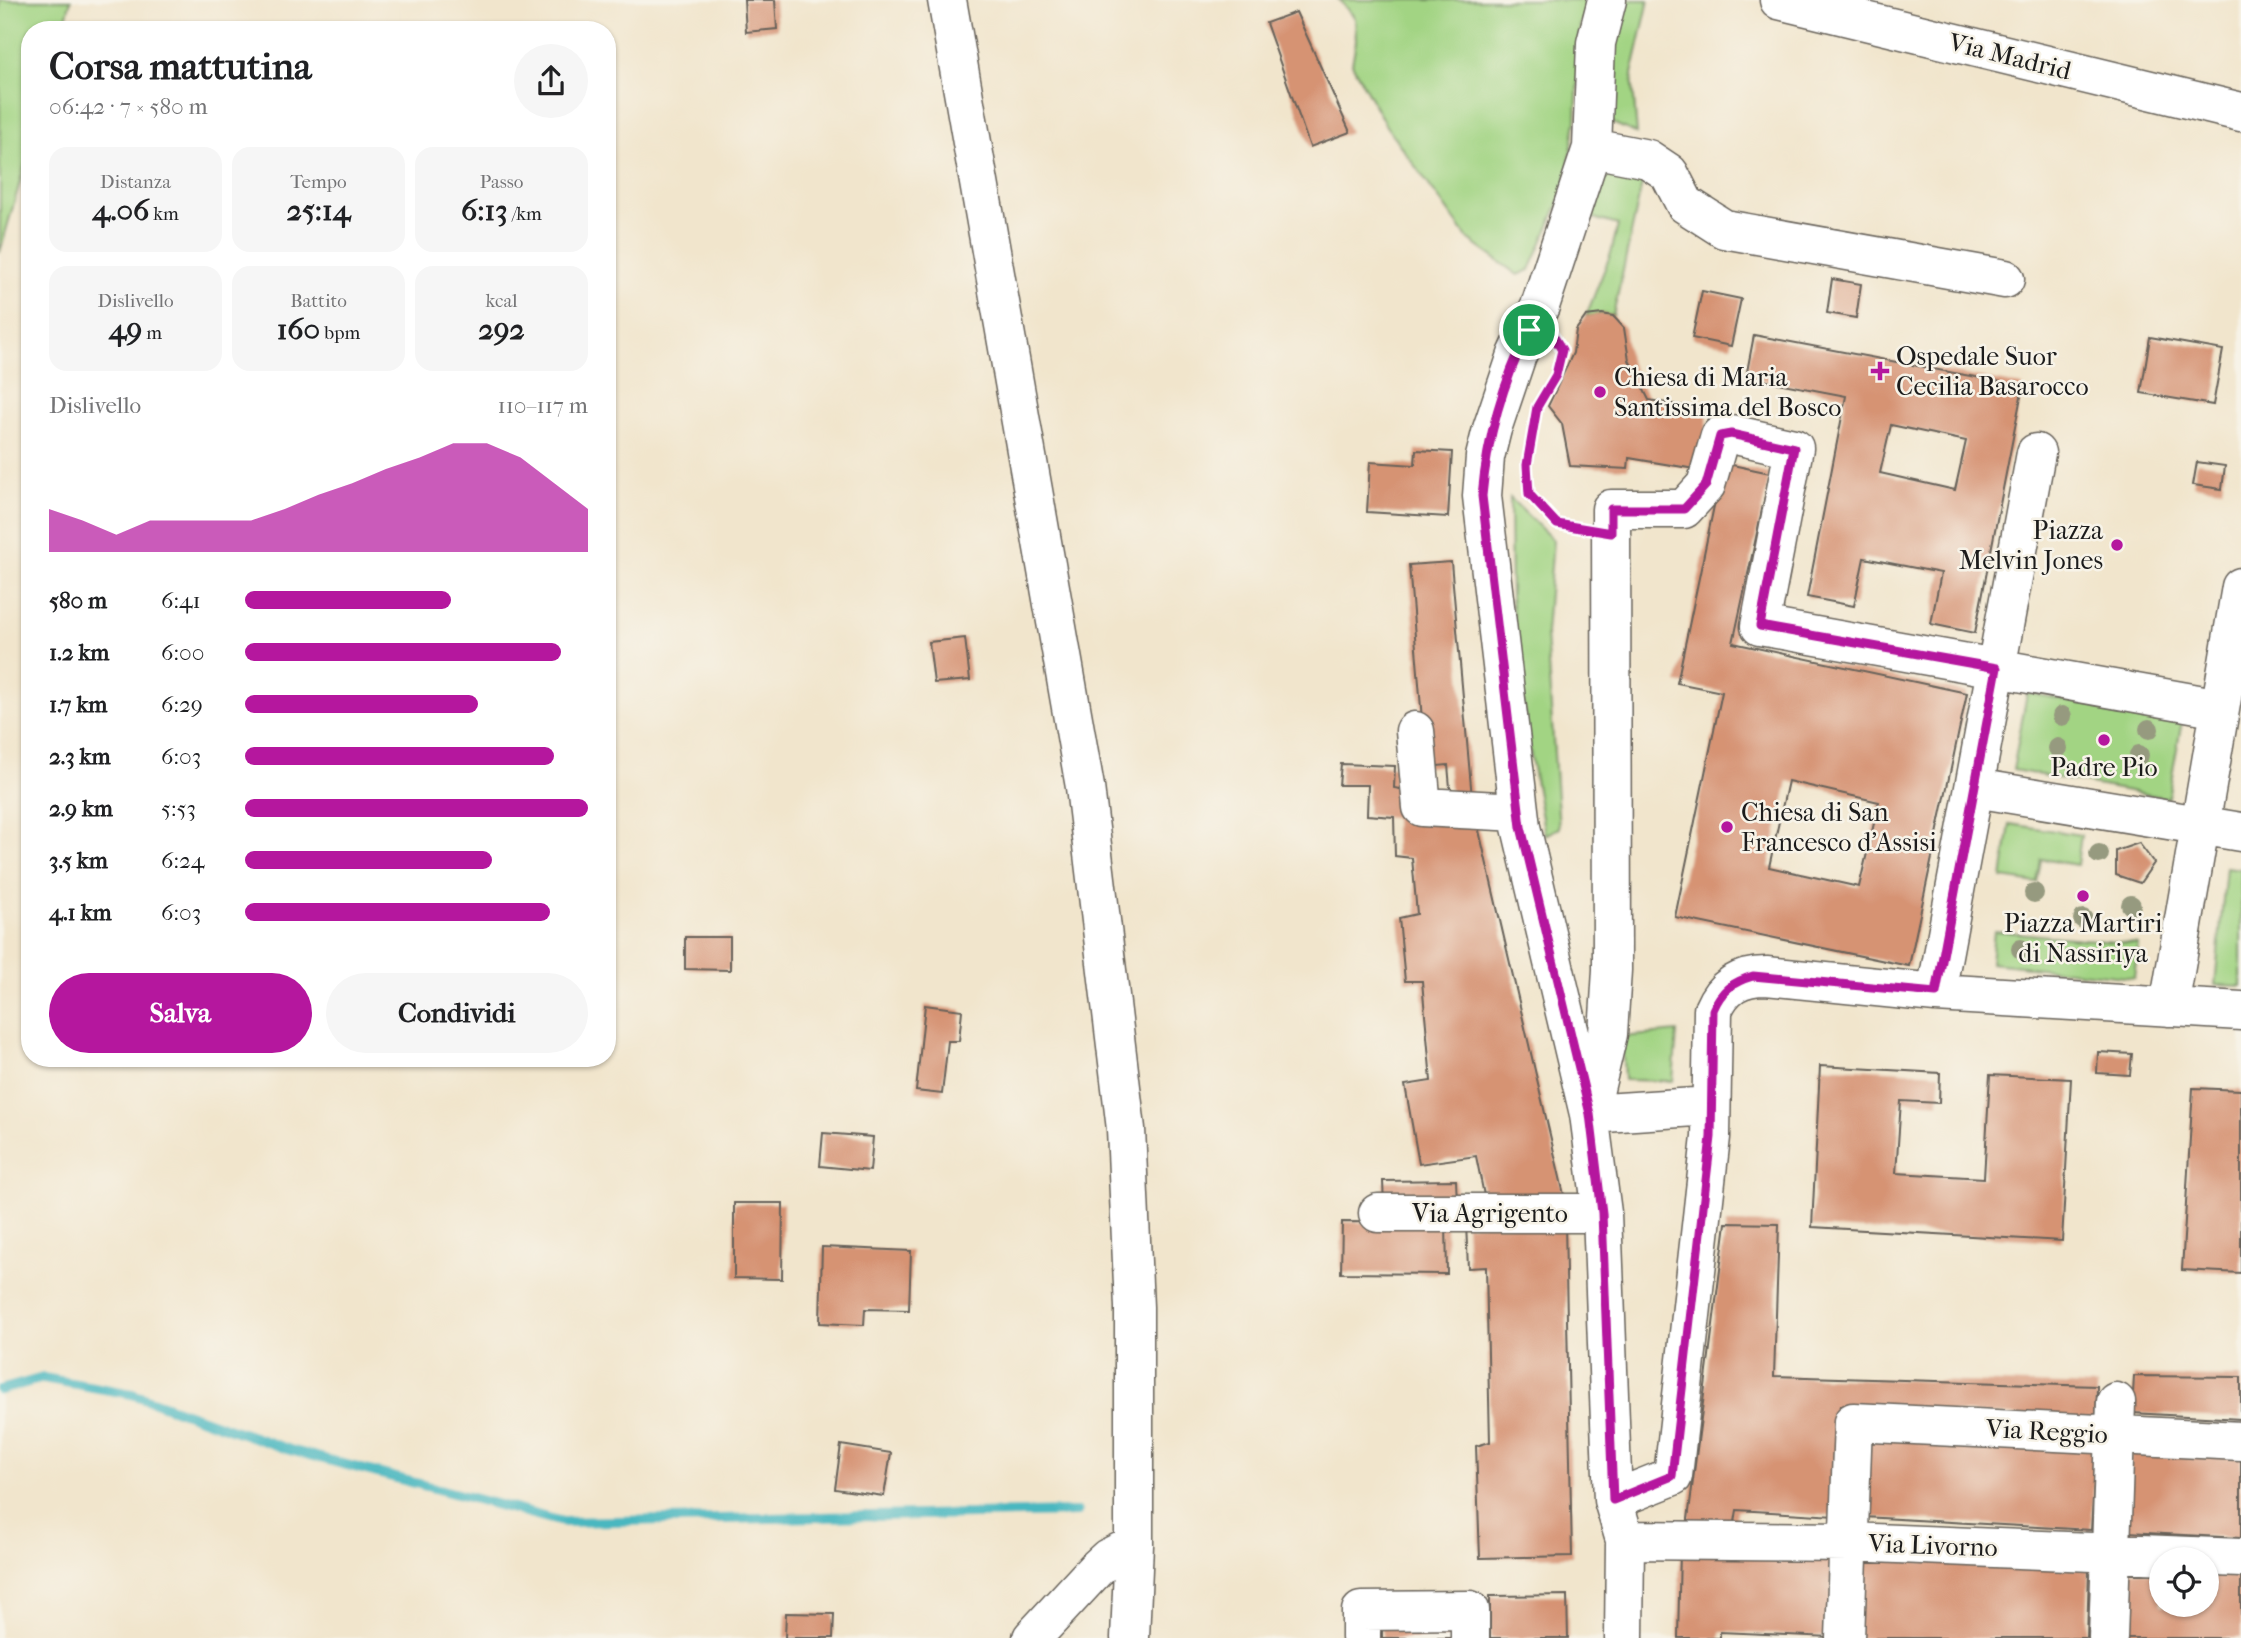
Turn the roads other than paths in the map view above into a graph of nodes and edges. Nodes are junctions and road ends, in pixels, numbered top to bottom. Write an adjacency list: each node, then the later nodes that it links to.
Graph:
1 (947, 0): 28 (street)
2 (1607, 0): 5 (street)
3 (1779, 0): 4 (street, Via Madrid)
4 (2241, 112)
5 (1591, 148): 6 (street); 13 (street)
6 (2005, 279)
7 (2036, 453): 9 (street)
8 (2241, 588): 10 (street)
9 (1997, 668): 10 (street); 12 (street); 20 (street)
10 (2220, 708): 14 (street)
11 (1415, 731): 13 (street)
12 (1975, 788): 14 (street); 16 (street)
13 (1518, 812): 20 (street)
14 (2200, 825): 15 (street); 17 (street)
15 (2241, 832)
16 (1936, 993): 17 (street); 19 (street)
17 (2169, 1007): 18 (street)
18 (2241, 1011)
19 (1710, 1106): 20 (street); 25 (street)
20 (1590, 1114): 22 (street)
21 (1378, 1213): 22 (street, Via Agrigento)
22 (1602, 1213): 25 (street)
23 (2115, 1418): 24 (street, Via Reggio); 27 (street, Via Reggio); 29 (street)
24 (2241, 1441)
25 (1613, 1500): 26 (street)
26 (1625, 1540): 27 (street, Via Livorno); 35 (street)
27 (1849, 1542): 29 (street, Via Livorno); 36 (street)
28 (1134, 1545): 32 (street); 33 (street)
29 (2111, 1552): 30 (street, Via Livorno); 37 (street)
30 (2241, 1558)
31 (1470, 1624): 34 (street)
32 (1032, 1638)
33 (1130, 1638)
34 (1361, 1638)
35 (1624, 1638)
36 (1846, 1638)
37 (2108, 1638)

